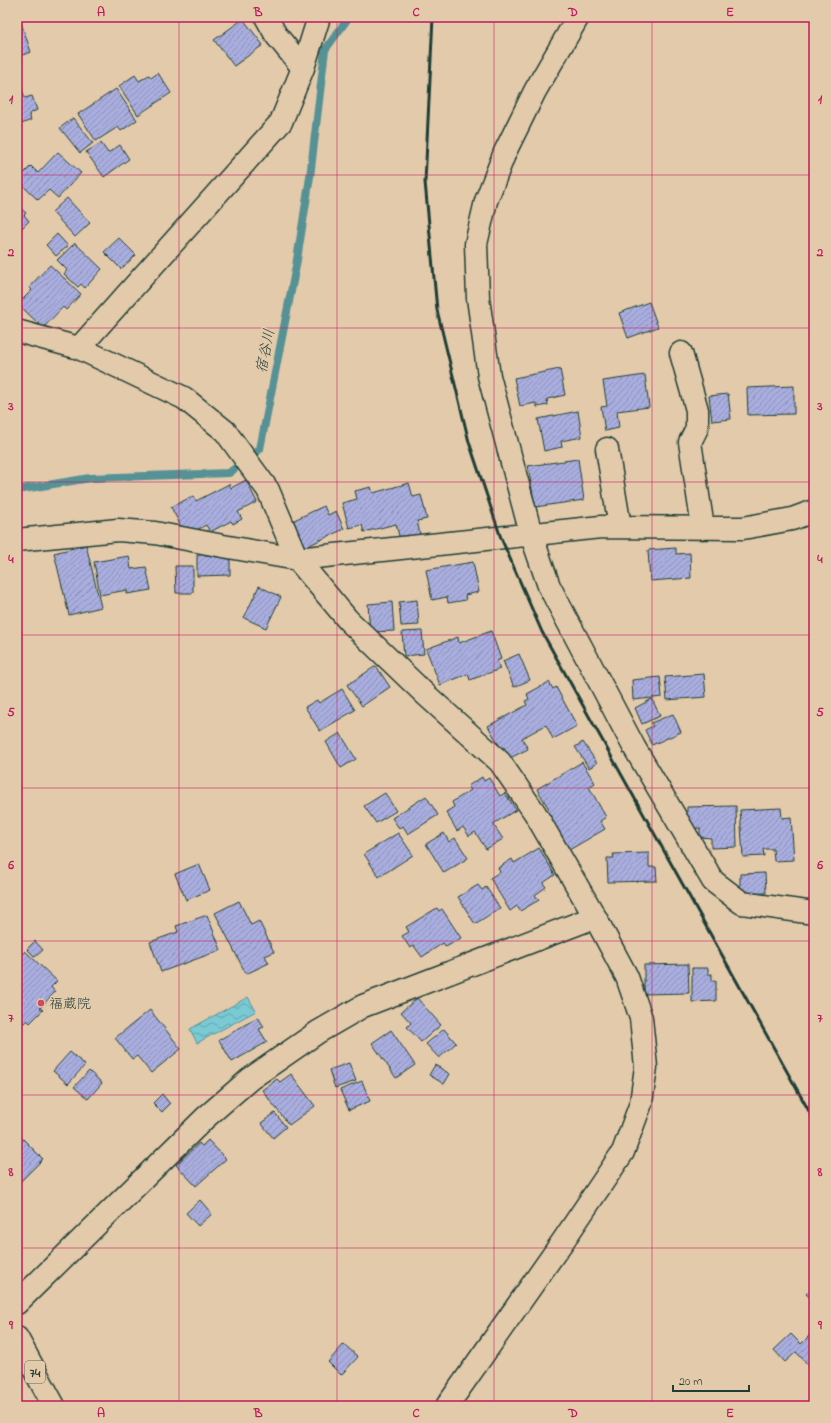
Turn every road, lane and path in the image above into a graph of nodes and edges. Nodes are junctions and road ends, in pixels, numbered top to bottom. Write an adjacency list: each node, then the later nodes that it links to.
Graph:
1 (266, 17): 4 (street)
2 (320, 17): 4 (street)
3 (573, 26): 12 (street)
4 (303, 68): 6 (street)
5 (17, 331): 6 (street)
6 (79, 348): 14 (street)
7 (681, 353): 11 (street)
8 (607, 449): 10 (street)
9 (814, 511): 11 (street)
10 (620, 527): 11 (street); 12 (street)
11 (703, 528)
12 (531, 534): 14 (street); 15 (street)
13 (17, 540): 14 (street)
14 (297, 559): 16 (street)
15 (814, 913)
16 (595, 917): 17 (street); 20 (street)
17 (17, 1303)
18 (17, 1338): 19 (street, 74)
19 (54, 1406)
20 (447, 1406)

